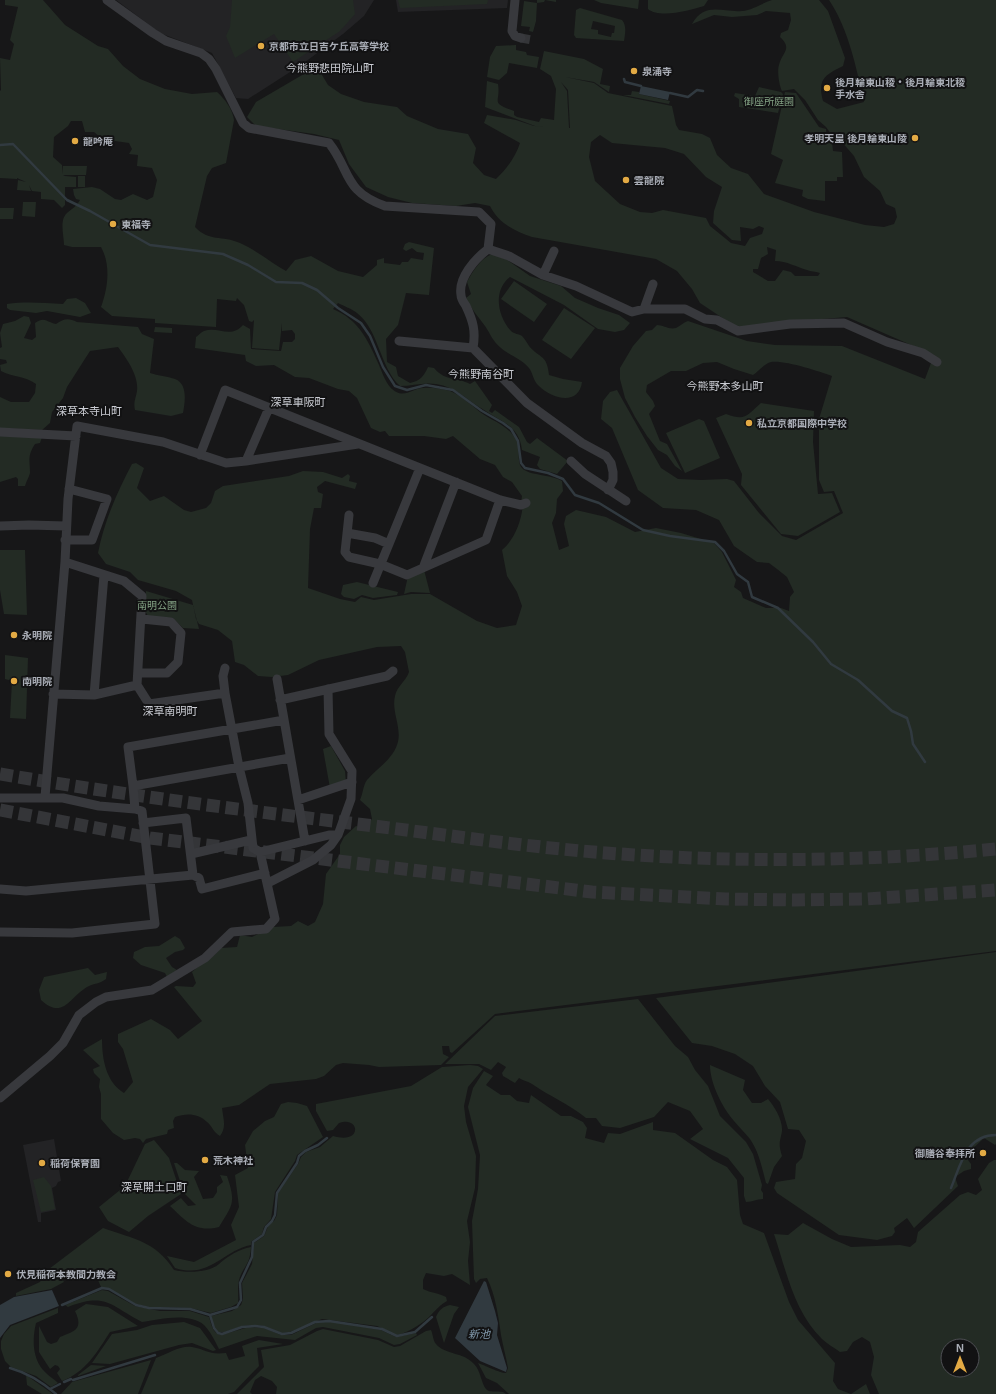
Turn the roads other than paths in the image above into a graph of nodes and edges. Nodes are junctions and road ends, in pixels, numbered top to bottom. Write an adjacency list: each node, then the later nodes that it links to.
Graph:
1 (107, 0): 4 (street)
2 (515, 0): 3 (street)
3 (521, 38)
4 (488, 249): 6 (street); 10 (street)
5 (554, 251): 6 (street)
6 (543, 275): 8 (street)
7 (653, 284): 8 (street)
8 (644, 309): 11 (street)
9 (398, 341): 10 (street)
10 (473, 348): 22 (street)
11 (937, 362)
12 (269, 408): 15 (street); 16 (street); 17 (street)
13 (0, 432): 14 (street)
14 (76, 436): 16 (street); 21 (street)
15 (358, 444): 17 (street); 19 (street)
16 (200, 455): 17 (street)
17 (246, 461)
18 (571, 462): 22 (street)
19 (420, 468): 20 (street); 31 (street)
20 (456, 482): 23 (street); 34 (street)
21 (69, 489): 28 (street); 30 (street)
22 (608, 490): 24 (street)
23 (500, 500): 25 (street); 34 (street)
24 (626, 501)
25 (526, 503)
26 (350, 515): 29 (street)
27 (0, 526): 28 (street)
28 (66, 526): 30 (street)
29 (347, 533): 31 (street); 33 (street)
30 (65, 540): 32 (street)
31 (389, 544): 33 (street)
32 (66, 562): 35 (street); 45 (street)
33 (380, 564): 34 (street); 36 (street)
34 (423, 568)
35 (104, 575): 37 (street); 46 (street)
36 (373, 582)
37 (142, 619): 40 (street); 40 (street)
38 (225, 668): 44 (street)
39 (393, 672): 43 (street)
40 (138, 673): 42 (street)
41 (277, 679): 47 (street)
42 (137, 686): 44 (street); 46 (street)
43 (328, 689): 47 (street); 52 (street)
44 (225, 693): 49 (street)
45 (53, 694): 46 (street); 54 (street)
46 (94, 695)
47 (280, 700): 48 (street)
48 (284, 720): 49 (street); 50 (street)
49 (232, 729): 51 (street); 53 (street)
50 (290, 758): 51 (street); 56 (street)
51 (239, 767): 53 (street); 60 (street)
52 (352, 782): 56 (street); 59 (street)
53 (133, 786): 57 (street)
54 (45, 797): 55 (street); 57 (street)
55 (0, 798)
56 (298, 800): 61 (street)
57 (135, 809): 58 (street)
58 (143, 823): 63 (street); 66 (street)
59 (338, 834): 61 (street); 67 (street)
60 (251, 840): 62 (street); 63 (street)
61 (305, 841): 62 (street)
62 (260, 852): 64 (street)
63 (191, 854): 65 (street)
64 (266, 873): 65 (street); 67 (street)
65 (193, 875): 66 (street)
66 (150, 879): 68 (street); 69 (street)
67 (268, 883): 70 (street)
68 (0, 889)
69 (0, 932)
70 (0, 1098)

